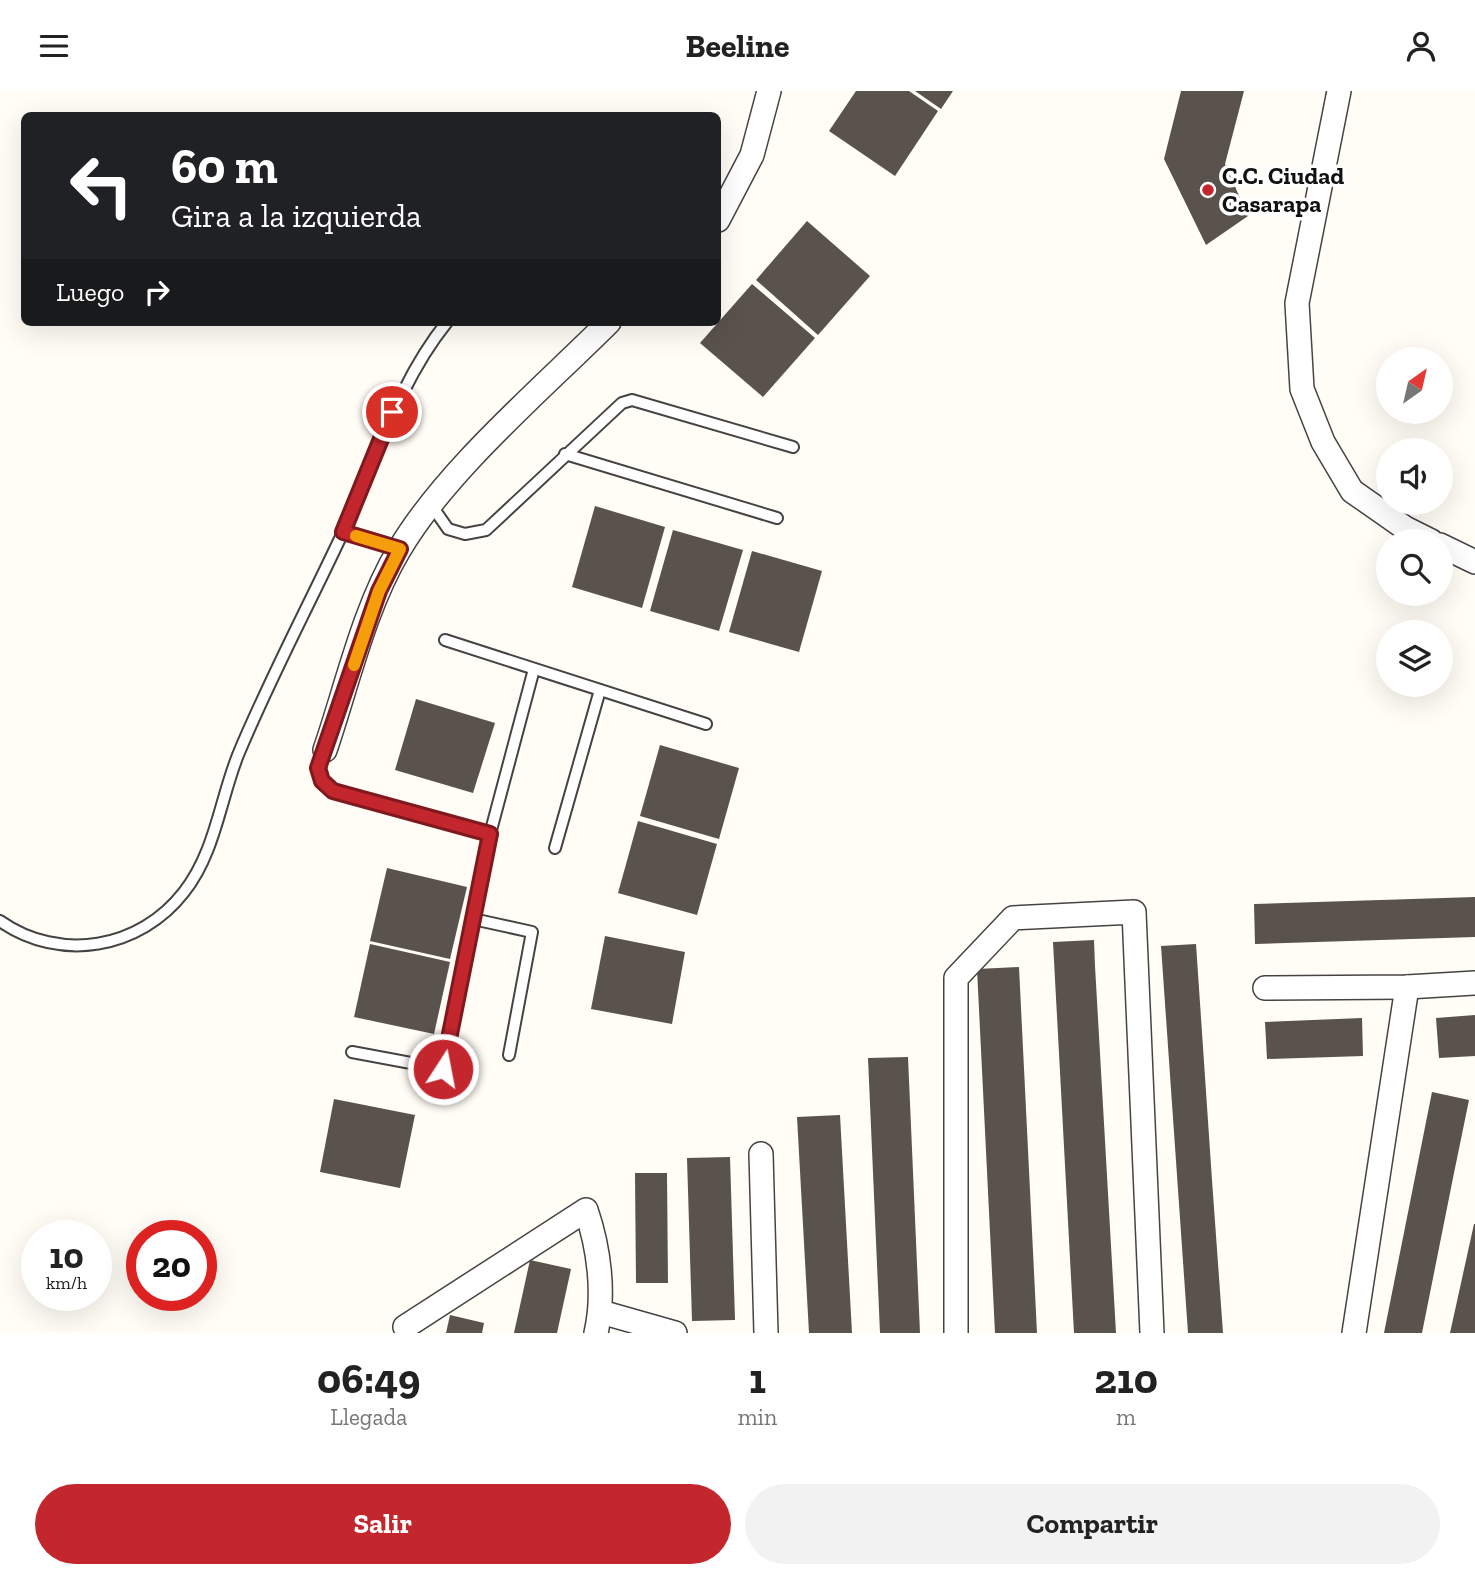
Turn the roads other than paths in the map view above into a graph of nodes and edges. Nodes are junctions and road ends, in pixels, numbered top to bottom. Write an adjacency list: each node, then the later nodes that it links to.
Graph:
1 (769, 91): 3 (street)
2 (1339, 91): 10 (street)
3 (721, 214)
4 (444, 326): 11 (lane)
5 (606, 326): 8 (street)
6 (793, 447): 7 (lane)
7 (565, 454): 8 (lane); 9 (lane)
8 (432, 506): 12 (street)
9 (777, 518)
10 (1407, 529)
11 (343, 532): 12 (lane); 23 (lane)
12 (400, 549): 19 (street)
13 (1453, 551): 14 (street)
14 (1475, 562)
15 (445, 640): 16 (lane)
16 (534, 669): 17 (lane); 20 (lane)
17 (600, 690): 18 (lane); 21 (lane)
18 (706, 724)
19 (325, 750): 20 (lane)
20 (490, 834): 22 (lane)
21 (555, 848)
22 (472, 919): 27 (lane); 28 (lane)
23 (0, 921)
24 (1475, 983): 25 (street)
25 (1407, 987): 26 (street); 36 (street)
26 (1265, 988)
27 (352, 1052)
28 (509, 1055)
29 (761, 1154): 33 (street)
30 (598, 1322): 31 (street); 32 (street)
31 (405, 1327)
32 (676, 1333)
33 (766, 1333)
34 (956, 1333): 35 (street)
35 (1152, 1333)
36 (1354, 1333)

